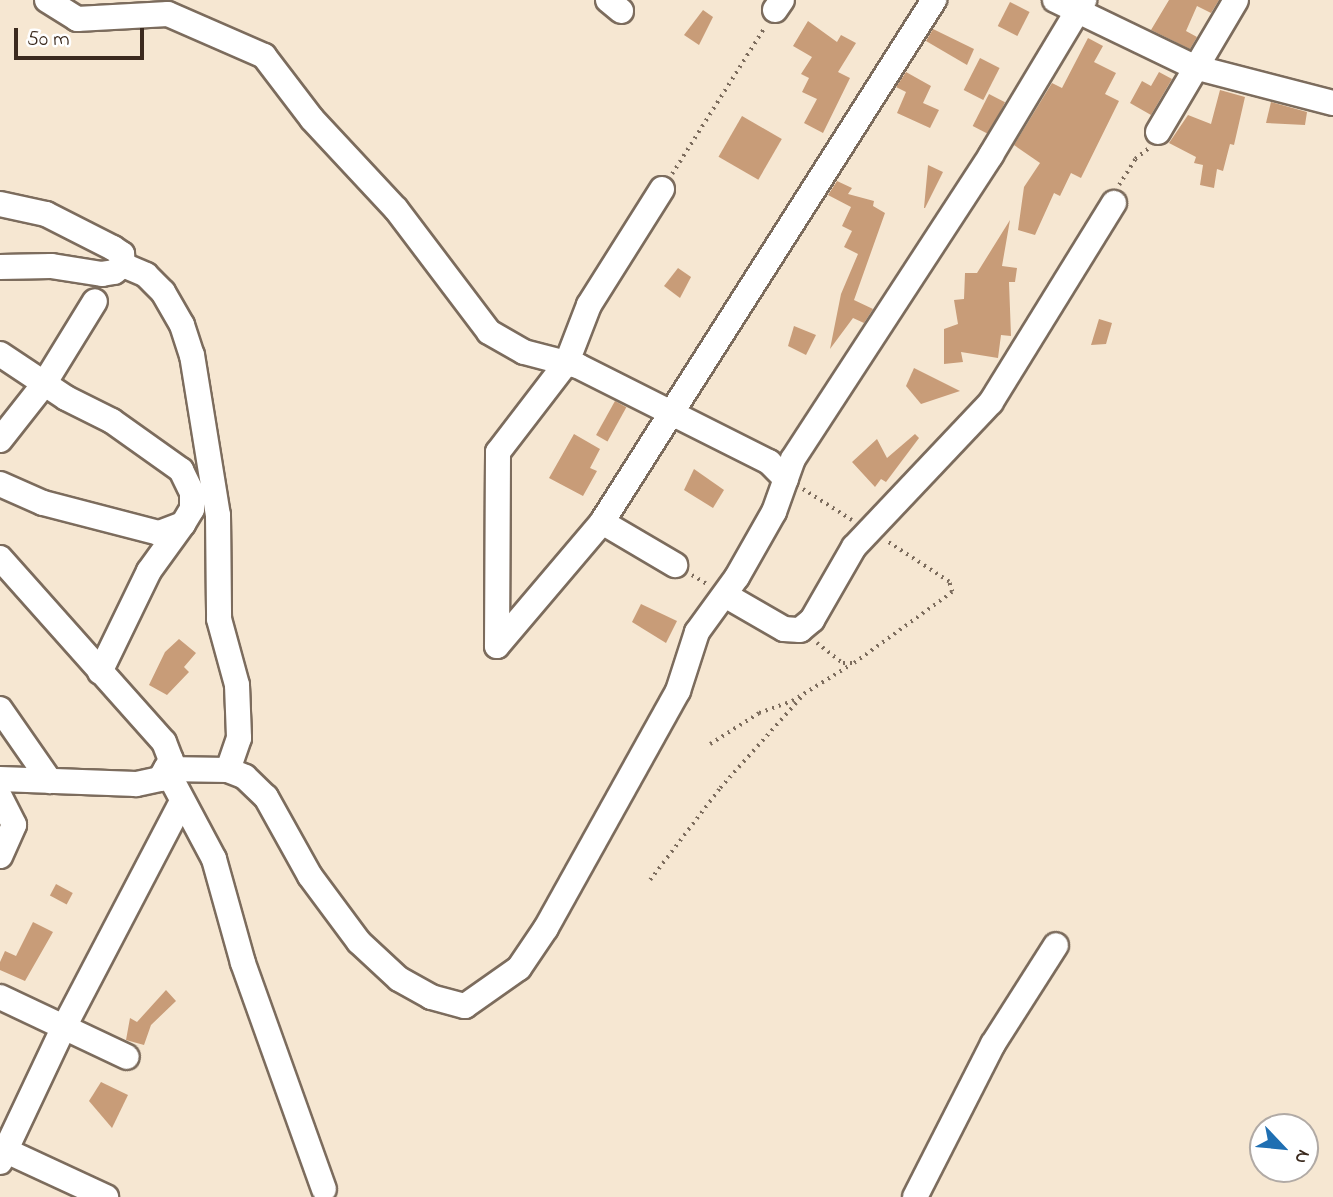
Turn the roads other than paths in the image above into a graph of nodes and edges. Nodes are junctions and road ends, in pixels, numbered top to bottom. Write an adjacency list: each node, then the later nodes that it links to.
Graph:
1 (47, 0): 6 (street)
2 (934, 0): 19 (street)
3 (1055, 0): 5 (street)
4 (1236, 0): 7 (street)
5 (1081, 5): 7 (street); 21 (street)
6 (110, 8): 17 (street)
7 (1194, 67): 8 (street); 9 (street)
8 (1333, 103)
9 (1158, 132)
10 (662, 189): 17 (street)
11 (1114, 203): 28 (street)
12 (0, 204): 13 (street)
13 (123, 265): 14 (street); 23 (street)
14 (0, 267)
15 (95, 301): 18 (street)
16 (0, 354): 18 (street)
17 (567, 362): 19 (street); 24 (street)
18 (44, 384): 20 (street); 25 (street)
19 (670, 414): 21 (street); 24 (street)
20 (0, 440)
21 (786, 478): 28 (street)
22 (0, 484): 25 (street)
23 (218, 515): 25 (street); 32 (street)
24 (602, 522): 27 (street)
25 (183, 524): 29 (street)
26 (0, 558): 29 (street)
27 (676, 565)
28 (725, 595): 32 (street)
29 (100, 672): 31 (street)
30 (0, 709): 34 (street)
31 (166, 769): 32 (street); 34 (street); 36 (street)
32 (228, 770)
33 (0, 779): 34 (street)
34 (50, 781)
35 (0, 797): 37 (street)
36 (182, 801): 40 (street); 43 (street)
37 (0, 856)
38 (1056, 945): 45 (street)
39 (0, 998): 40 (street)
40 (63, 1029): 41 (street); 42 (street)
41 (127, 1057)
42 (2, 1154): 44 (street)
43 (324, 1189)
44 (106, 1197)
45 (915, 1197)

